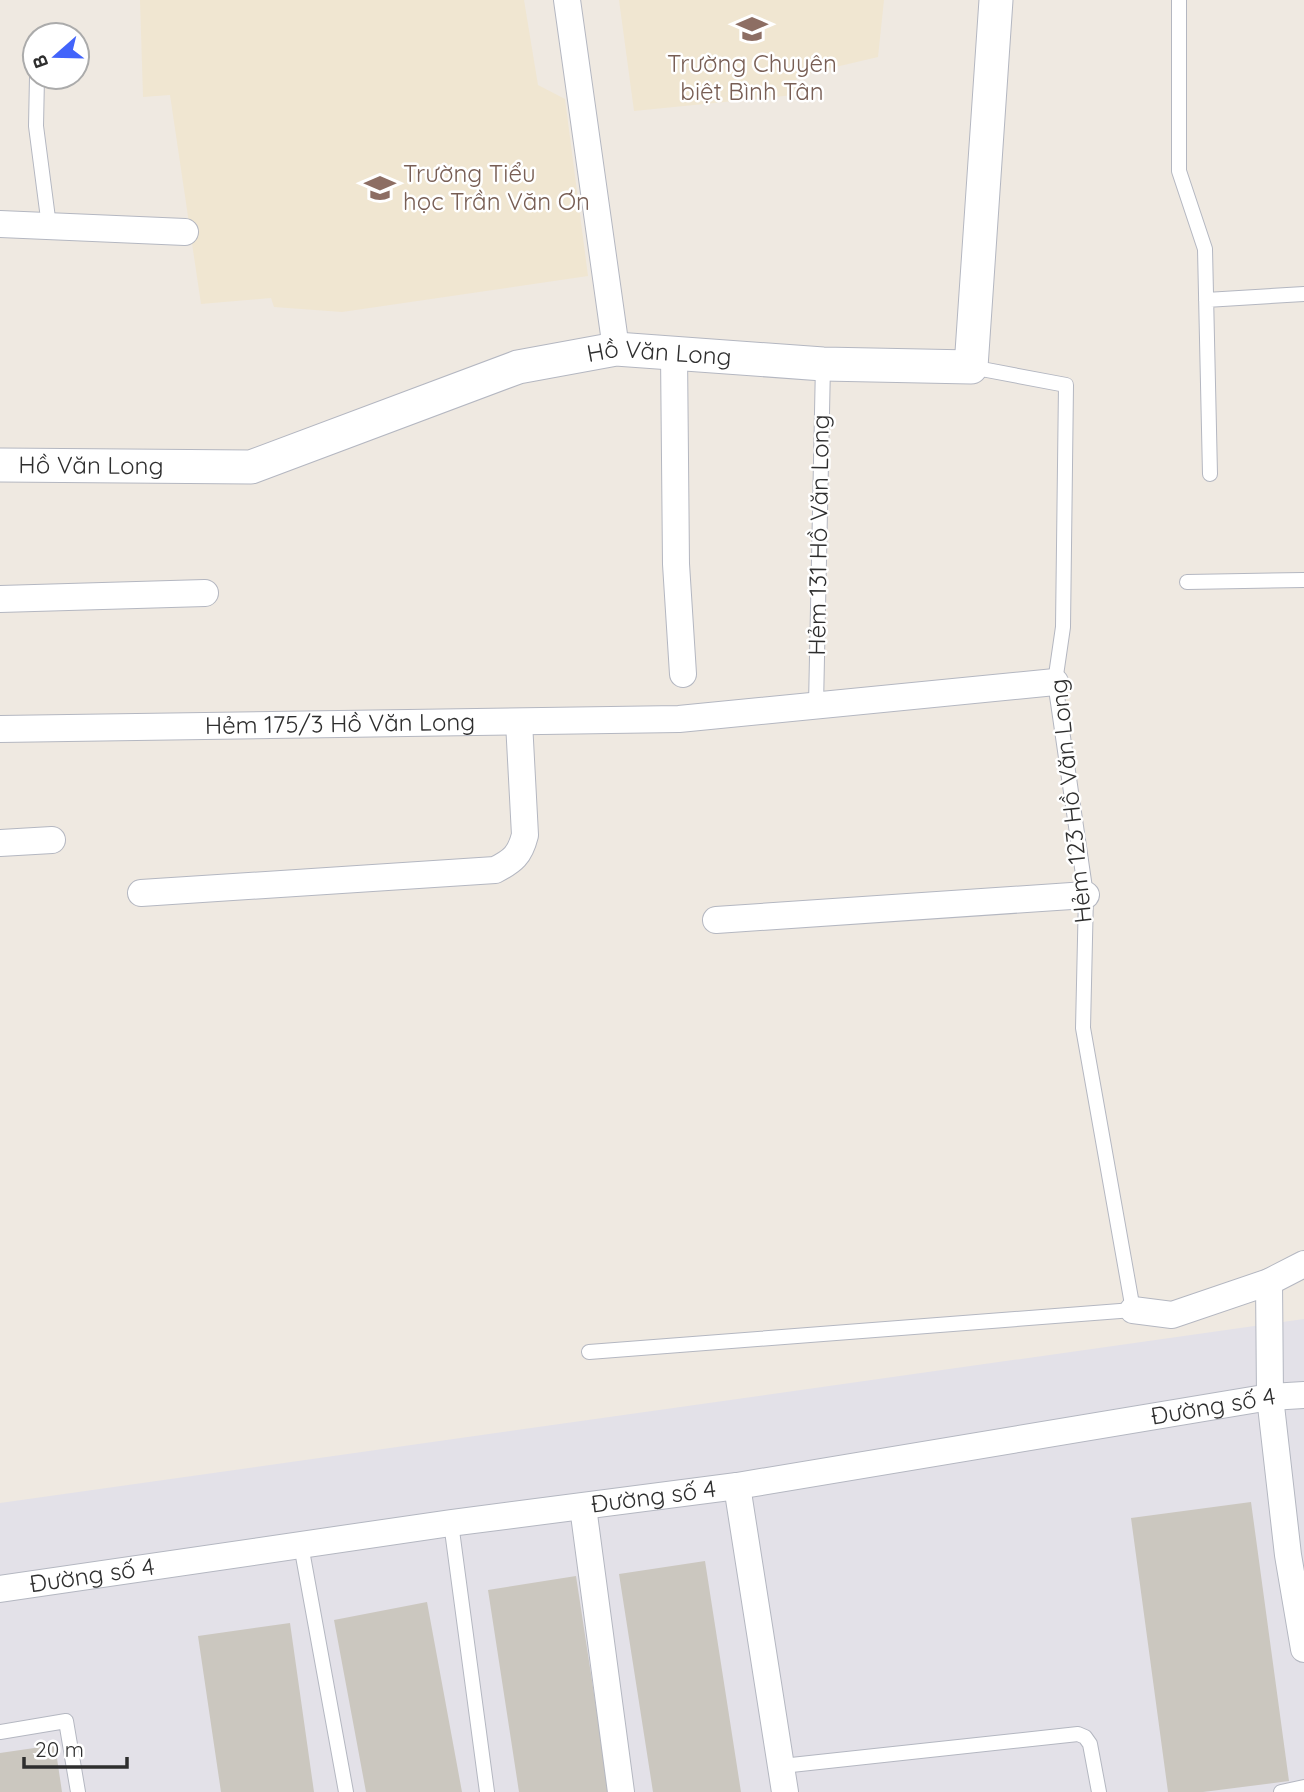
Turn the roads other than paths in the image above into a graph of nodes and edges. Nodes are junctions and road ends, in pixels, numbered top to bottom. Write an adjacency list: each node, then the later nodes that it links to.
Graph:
1 (567, 0): 10 (street)
2 (996, 0): 13 (street)
3 (1179, 0): 9 (lane)
4 (37, 91): 6 (lane)
5 (0, 224): 6 (street)
6 (49, 226): 7 (street)
7 (185, 232)
8 (1304, 293): 9 (lane)
9 (1206, 300): 15 (lane)
10 (616, 349): 11 (street, Hồ Văn Long); 14 (street, Hồ Văn Long)
11 (674, 353): 12 (street, Hồ Văn Long); 20 (street)
12 (823, 364): 13 (street, Hồ Văn Long); 22 (lane, Hẻm 131 Hồ Văn Long)
13 (971, 367): 21 (lane, Hẻm 123 Hồ Văn Long)
14 (0, 465)
15 (1210, 474)
16 (1304, 580): 17 (lane)
17 (1188, 583)
18 (205, 593): 19 (street)
19 (0, 599)
20 (682, 674)
21 (1055, 682): 22 (street, Hẻm 175/3 Hồ Văn Long); 28 (lane, Hẻm 123 Hồ Văn Long)
22 (816, 706): 23 (street, Hẻm 175/3 Hồ Văn Long)
23 (519, 722): 24 (street, Hẻm 175/3 Hồ Văn Long); 27 (street)
24 (0, 729)
25 (52, 840): 26 (street)
26 (0, 843)
27 (141, 893)
28 (1086, 895): 29 (street); 32 (lane, Hẻm 123 Hồ Văn Long)
29 (716, 920)
30 (1304, 1264): 31 (street)
31 (1269, 1282): 32 (street); 35 (street)
32 (1133, 1310): 33 (lane)
33 (589, 1353)
34 (1304, 1395): 35 (street, Đường số 4)
35 (1270, 1397): 36 (street, Đường số 4); 41 (street)
36 (737, 1486): 37 (street, Đường số 4); 43 (street)
37 (583, 1507): 38 (street, Đường số 4); 48 (street)
38 (451, 1523): 39 (street, Đường số 4); 47 (lane)
39 (301, 1545): 40 (street, Đường số 4); 46 (lane)
40 (0, 1588)
41 (1304, 1649)
42 (0, 1732): 45 (lane)
43 (782, 1766): 49 (street); 50 (lane)
44 (1304, 1787): 51 (lane)
45 (78, 1792)
46 (346, 1792)
47 (487, 1792)
48 (621, 1792)
49 (785, 1792)
50 (1099, 1792)
51 (1281, 1792)

